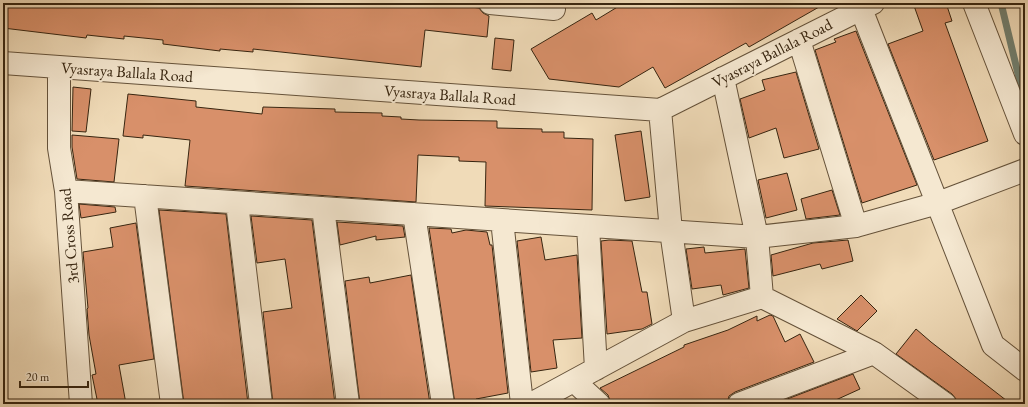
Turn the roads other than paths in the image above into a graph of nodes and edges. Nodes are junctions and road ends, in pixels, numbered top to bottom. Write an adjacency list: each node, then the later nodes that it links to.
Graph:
1 (490, 3): 3 (street)
2 (974, 3): 10 (street)
3 (557, 5)
4 (867, 6): 5 (street, Vyasraya Ballala Road); 15 (street)
5 (799, 40): 8 (street, Vyasraya Ballala Road); 20 (street)
6 (3, 63): 7 (street, Vyasraya Ballala Road)
7 (58, 67): 9 (street, Vyasraya Ballala Road); 12 (street, 3rd Cross Road)
8 (723, 78): 9 (street, Vyasraya Ballala Road); 22 (street)
9 (660, 110): 21 (street)
10 (1025, 134)
11 (1025, 170): 15 (street)
12 (66, 191): 13 (street); 29 (street, 3rd Cross Road)
13 (145, 196): 14 (street); 30 (street)
14 (237, 203): 16 (street); 31 (street)
15 (938, 204): 20 (street); 27 (street)
16 (323, 208): 17 (street); 32 (street)
17 (414, 214): 18 (street); 33 (street)
18 (502, 220): 19 (street); 34 (street)
19 (588, 226): 21 (street); 26 (street)
20 (856, 226): 22 (street)
21 (671, 231): 22 (street); 24 (street)
22 (756, 237): 23 (street)
23 (762, 297): 24 (street); 25 (street)
24 (684, 321): 26 (street)
25 (874, 354): 37 (street); 38 (street)
26 (596, 368): 28 (street)
27 (1025, 370)
28 (574, 381): 35 (street); 36 (street)
29 (82, 404)
30 (172, 404)
31 (261, 404)
32 (348, 404)
33 (443, 404)
34 (522, 404)
35 (531, 404)
36 (599, 404)
37 (739, 404)
38 (945, 404)

